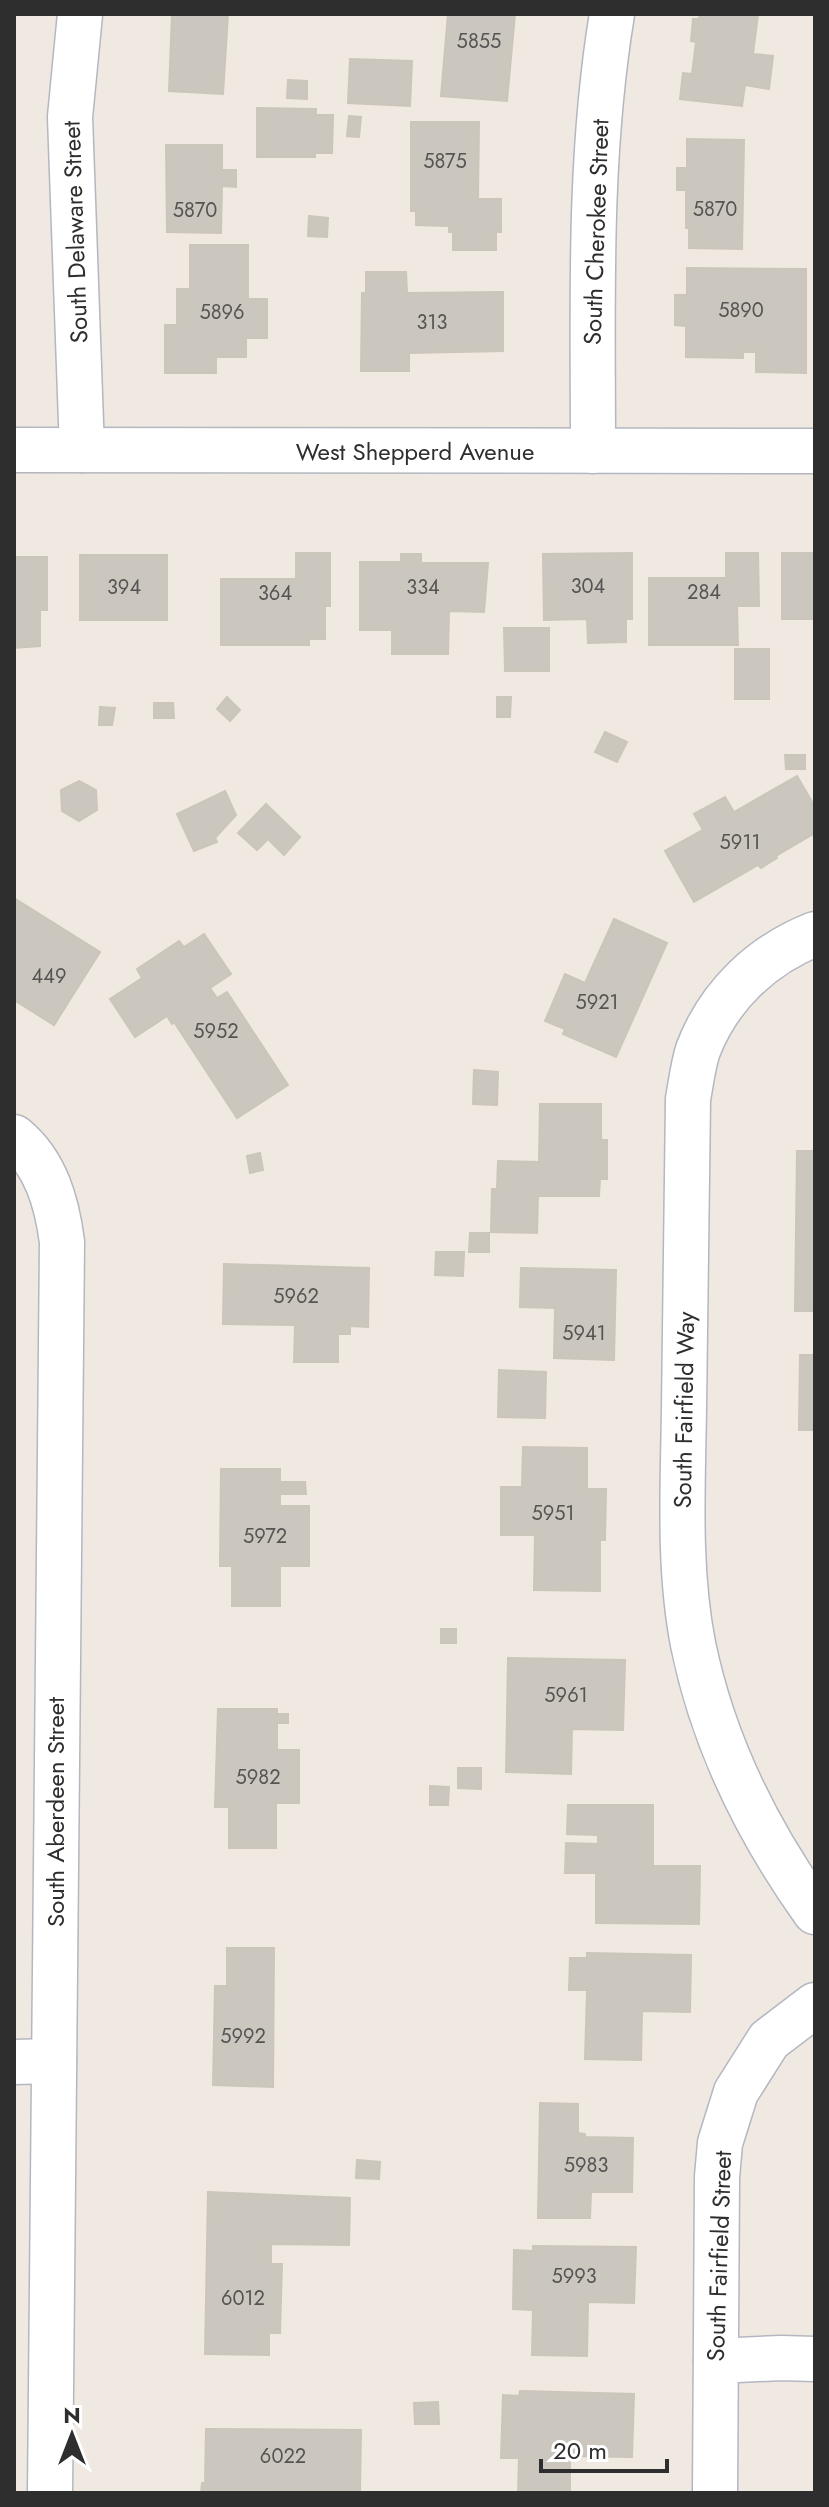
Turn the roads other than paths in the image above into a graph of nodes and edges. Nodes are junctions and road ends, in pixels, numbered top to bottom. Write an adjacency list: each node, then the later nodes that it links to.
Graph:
1 (80, 14): 4 (street, South Delaware Street)
2 (612, 14): 5 (street, South Cherokee Street)
3 (14, 450): 4 (street, West Shepperd Avenue)
4 (82, 450): 5 (street, West Shepperd Avenue)
5 (593, 451): 6 (street, West Shepperd Avenue)
6 (815, 451)
7 (815, 934): 9 (street, South Fairfield Way)
8 (17, 1139): 11 (street, South Aberdeen Street)
9 (815, 1912)
10 (815, 2005): 13 (street, South Fairfield Street)
11 (34, 2062): 14 (street, South Aberdeen Street)
12 (815, 2359): 13 (street)
13 (716, 2361): 15 (street, South Fairfield Street)
14 (50, 2493)
15 (715, 2493)

